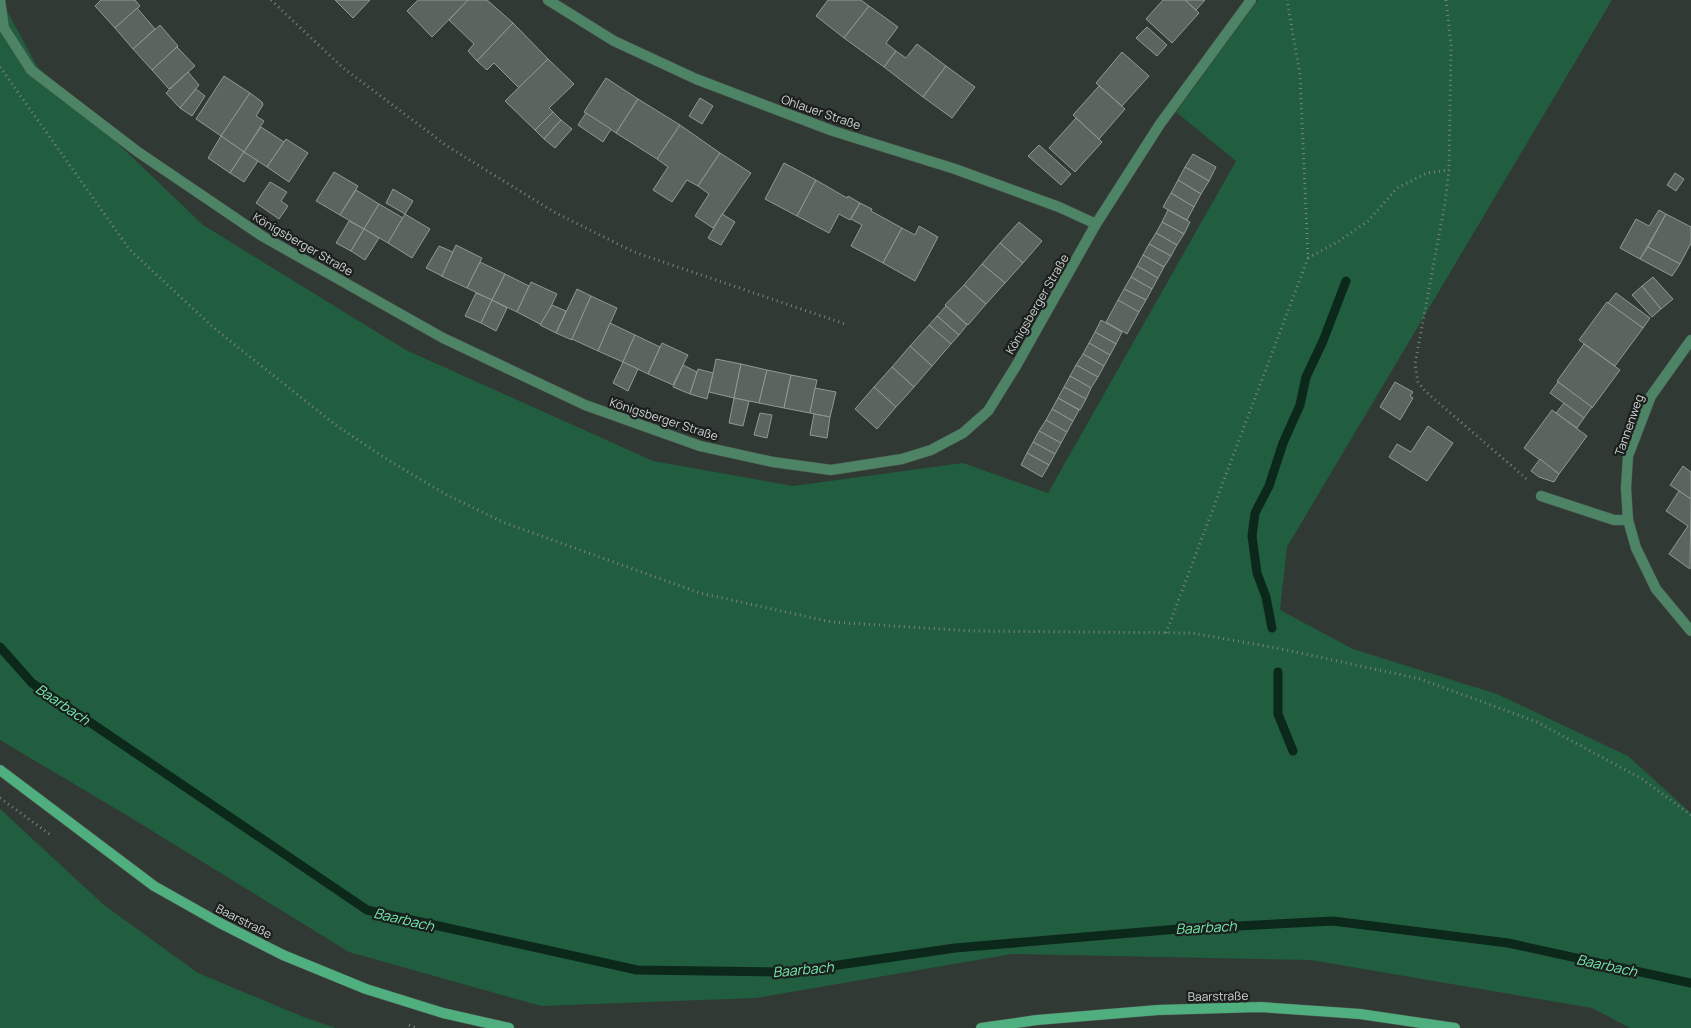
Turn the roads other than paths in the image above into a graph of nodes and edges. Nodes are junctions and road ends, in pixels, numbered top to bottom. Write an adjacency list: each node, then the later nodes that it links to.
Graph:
1 (0, 0): 4 (street, Königsberger Straße)
2 (548, 0): 4 (street, Ohlauer Straße)
3 (1251, 0): 4 (street, Königsberger Straße)
4 (1096, 224)
5 (1689, 348): 7 (street, Tannenweg)
6 (1541, 496): 7 (street)
7 (1628, 520): 8 (street, Tannenweg)
8 (1691, 631)
9 (0, 770): 10 (main road, Baarstraße)
10 (509, 1028)
11 (982, 1028): 12 (main road, Baarstraße)
12 (1455, 1028)

